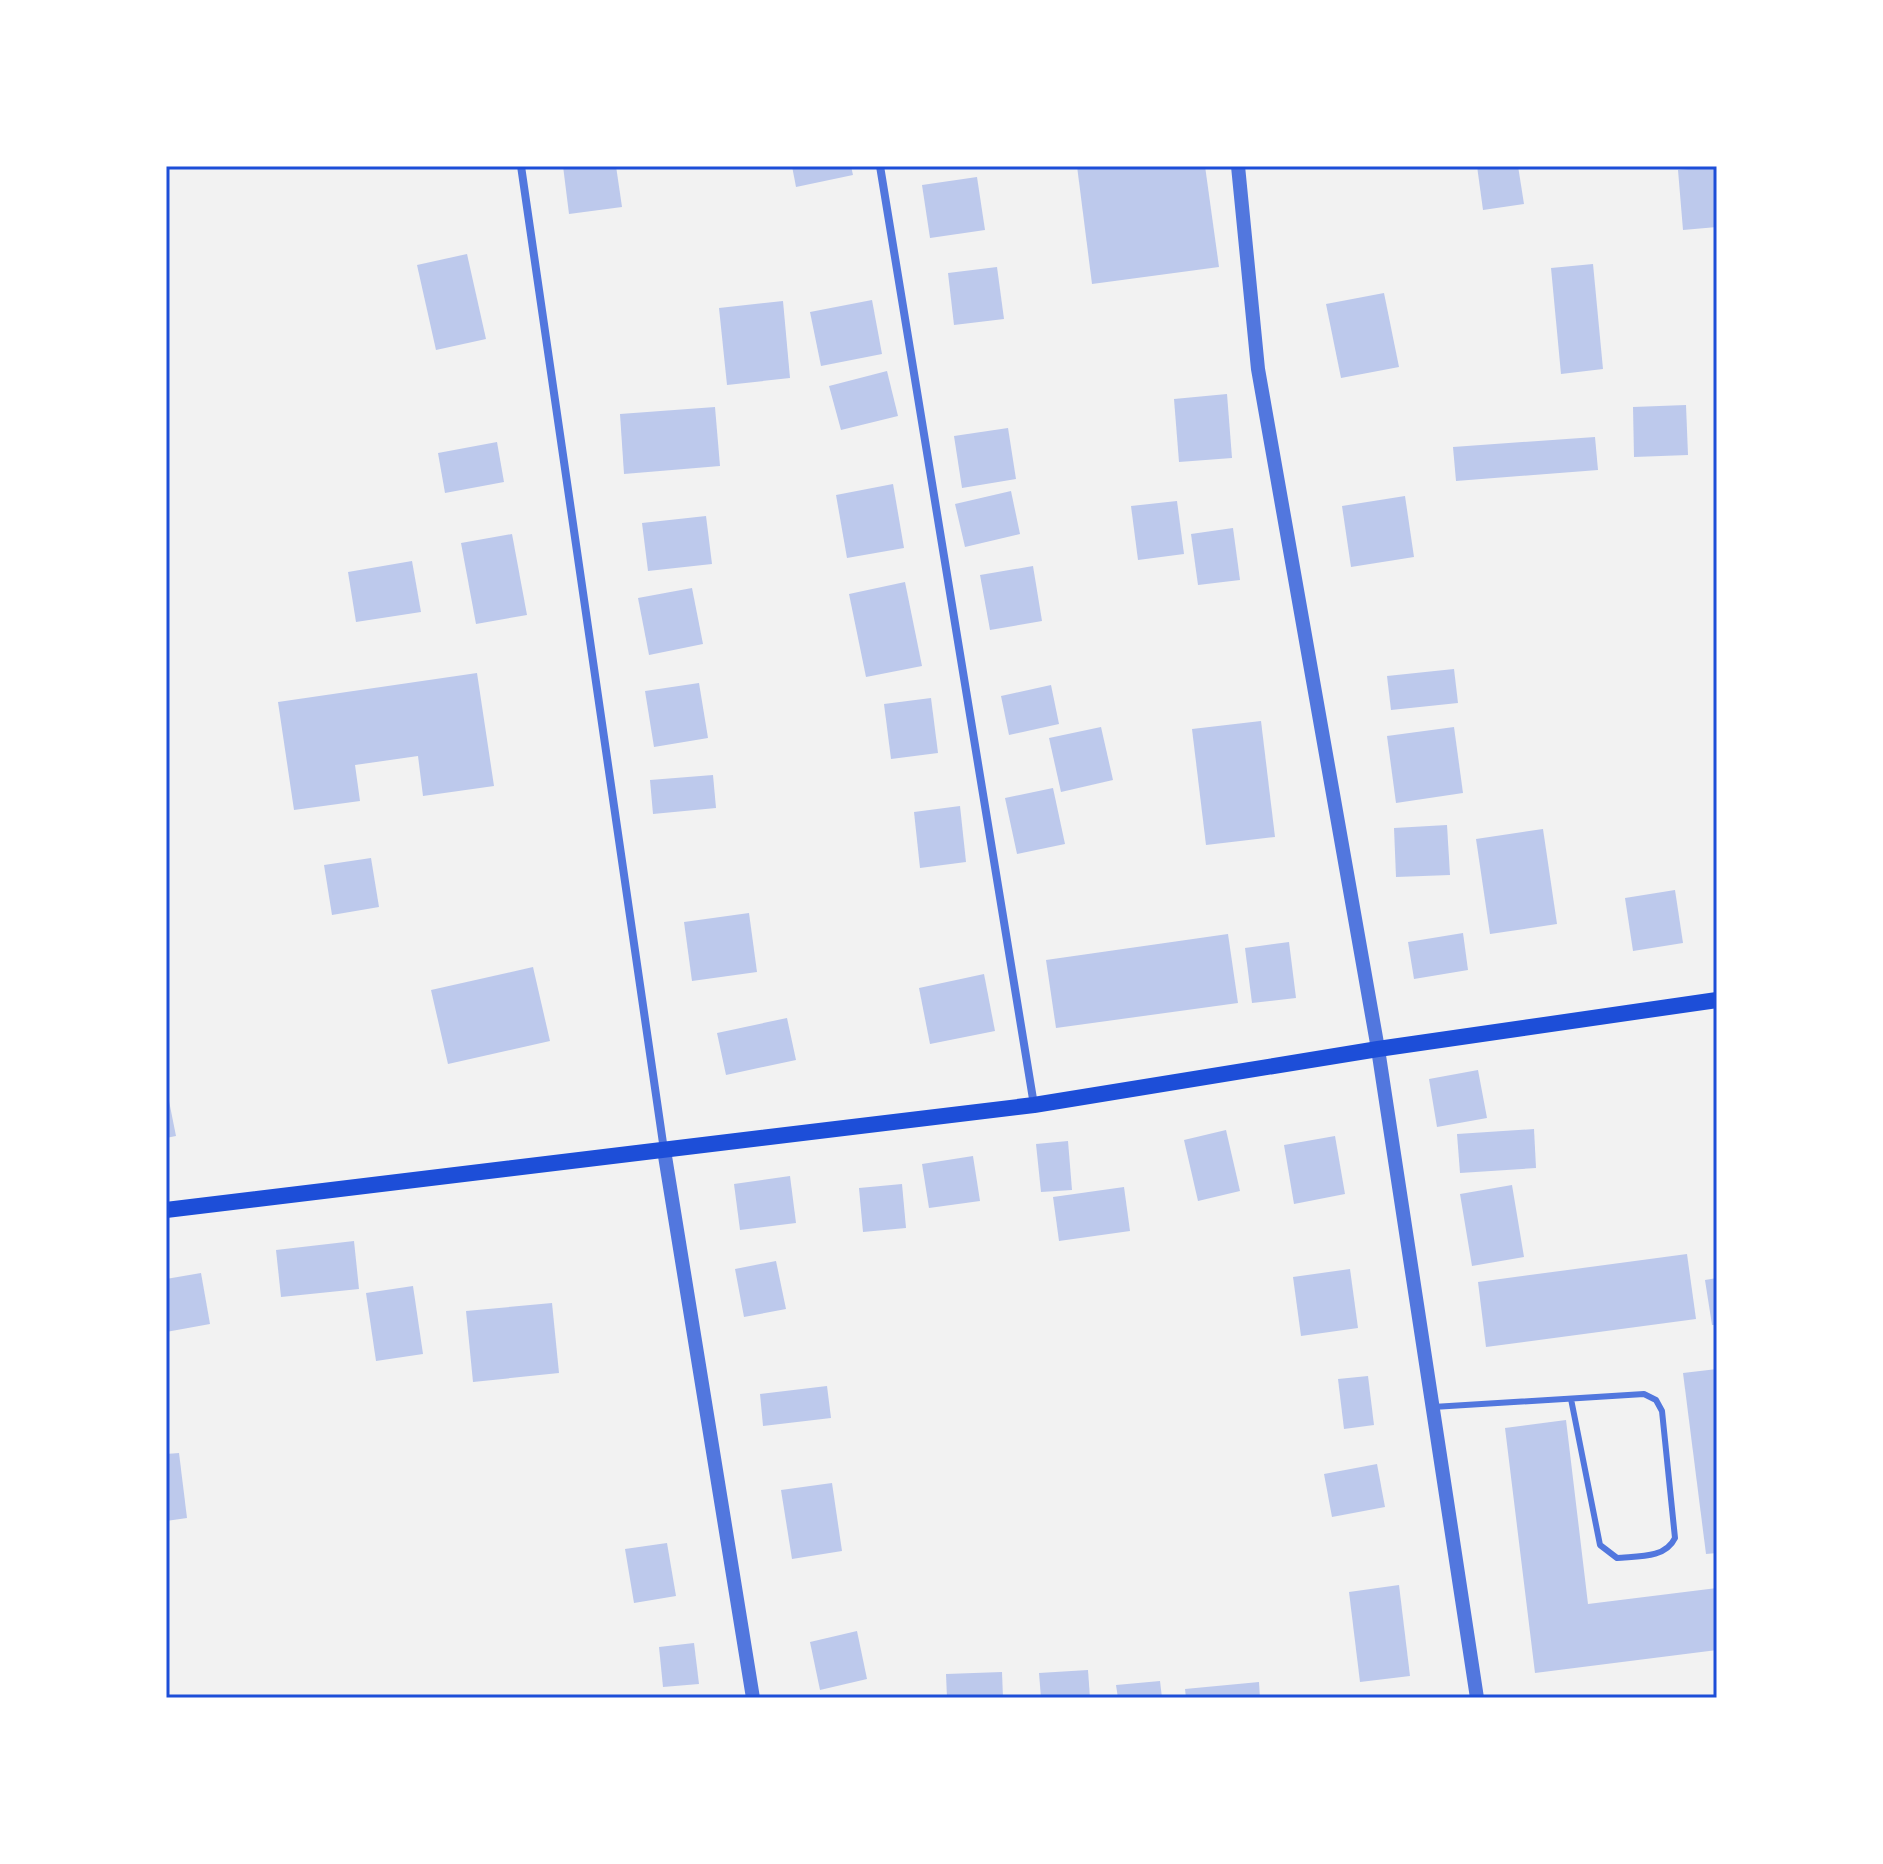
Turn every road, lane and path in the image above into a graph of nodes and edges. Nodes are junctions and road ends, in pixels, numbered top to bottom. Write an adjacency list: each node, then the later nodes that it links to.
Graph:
1 (521, 166): 7 (street)
2 (880, 166): 6 (street)
3 (1238, 166): 5 (street)
4 (1717, 1000): 5 (main road)
5 (1378, 1049): 6 (main road); 10 (street)
6 (1034, 1105): 7 (main road)
7 (664, 1150): 8 (main road); 11 (street)
8 (166, 1210)
9 (1571, 1399): 9 (lane); 10 (lane)
10 (1433, 1407): 12 (street)
11 (753, 1698)
12 (1477, 1698)

